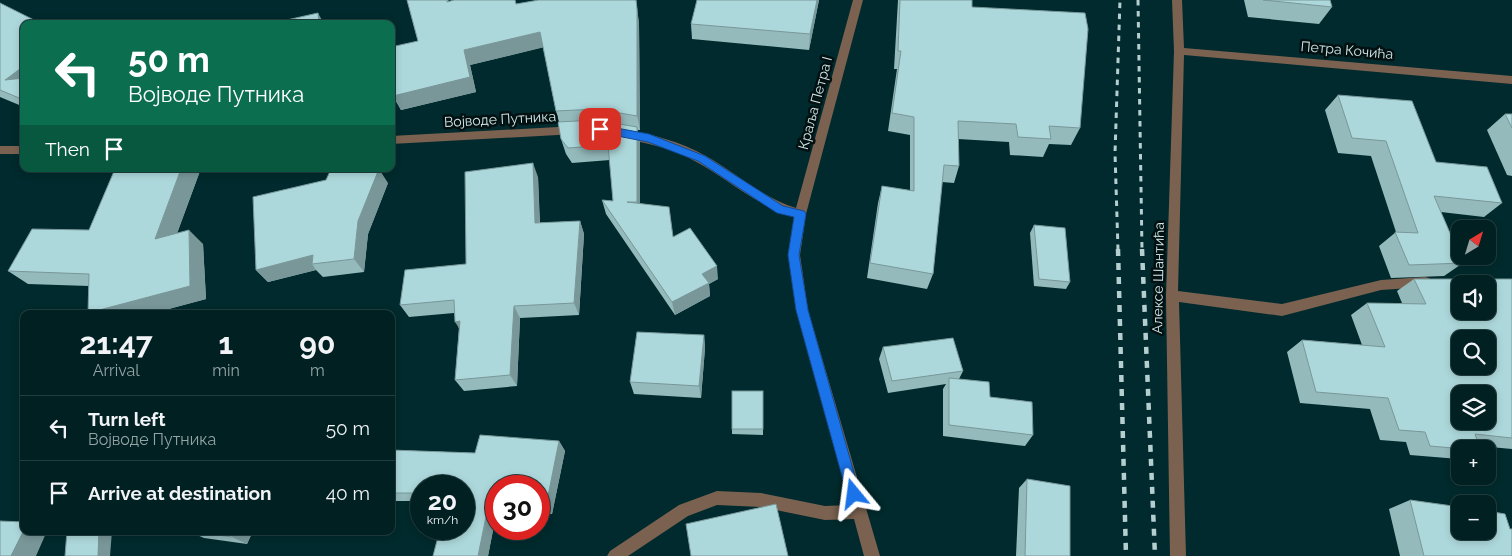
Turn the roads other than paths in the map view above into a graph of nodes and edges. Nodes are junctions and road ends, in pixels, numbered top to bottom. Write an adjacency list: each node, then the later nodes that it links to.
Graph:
1 (858, 0): 10 (street, Краља Петра I)
2 (1177, 0): 3 (street, Алексе Шантића)
3 (1179, 51): 4 (street, Петра Кочића); 12 (street, Алексе Шантића)
4 (1512, 80)
5 (591, 130): 7 (street, Војводе Путника)
6 (610, 131): 10 (street)
7 (395, 140)
8 (0, 150): 9 (street)
9 (20, 150)
10 (800, 214): 13 (street, Краља Петра I)
11 (1437, 282): 12 (street)
12 (1172, 296): 16 (street, Алексе Шантића)
13 (859, 512): 14 (street); 15 (street, Краља Петра I)
14 (615, 556)
15 (872, 556)
16 (1178, 556)

